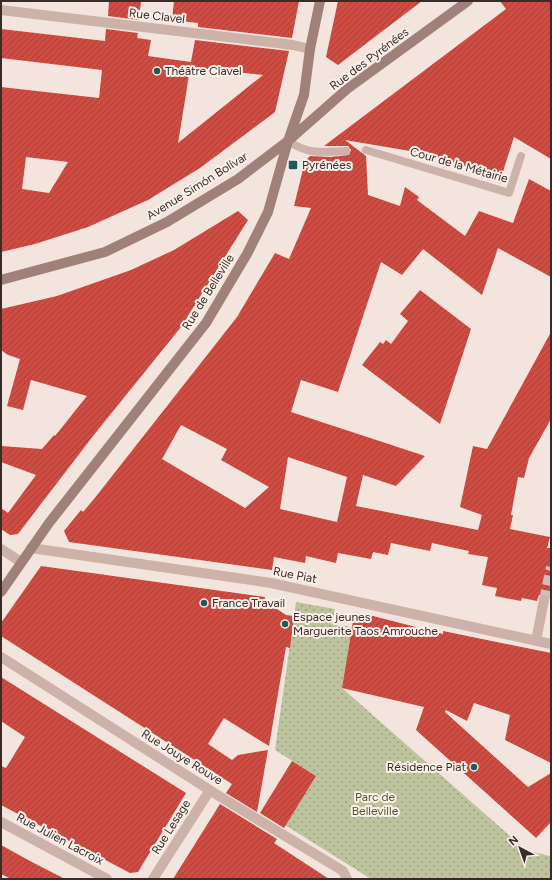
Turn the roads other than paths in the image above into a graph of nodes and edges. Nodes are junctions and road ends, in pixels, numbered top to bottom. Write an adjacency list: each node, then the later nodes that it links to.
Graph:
1 (320, 1): 4 (main road, Rue de Belleville)
2 (468, 1): 5 (main road, Rue des Pyrénées)
3 (1, 10): 4 (street, Rue Clavel)
4 (310, 49): 5 (main road, Rue de Belleville)
5 (288, 141): 7 (lane); 9 (main road, Avenue Simón Bolívar); 10 (main road, Rue de Belleville)
6 (366, 150): 8 (lane, Cour de la Métairie)
7 (346, 151)
8 (521, 156)
9 (1, 280)
10 (31, 548): 12 (main road, Rue de Belleville); 15 (street, Rue Piat)
11 (1, 549): 12 (street)
12 (20, 562): 13 (main road, Rue de Belleville)
13 (1, 592)
14 (544, 600): 15 (street)
15 (536, 641): 16 (street, Rue Piat)
16 (551, 644)
17 (1, 657): 18 (street, Rue Jouye Rouve)
18 (210, 790): 21 (street, Rue Lesage); 22 (street, Rue Jouye Rouve)
19 (1, 822): 20 (street, Rue Julien Lacroix)
20 (108, 879)
21 (153, 879)
22 (347, 879)

